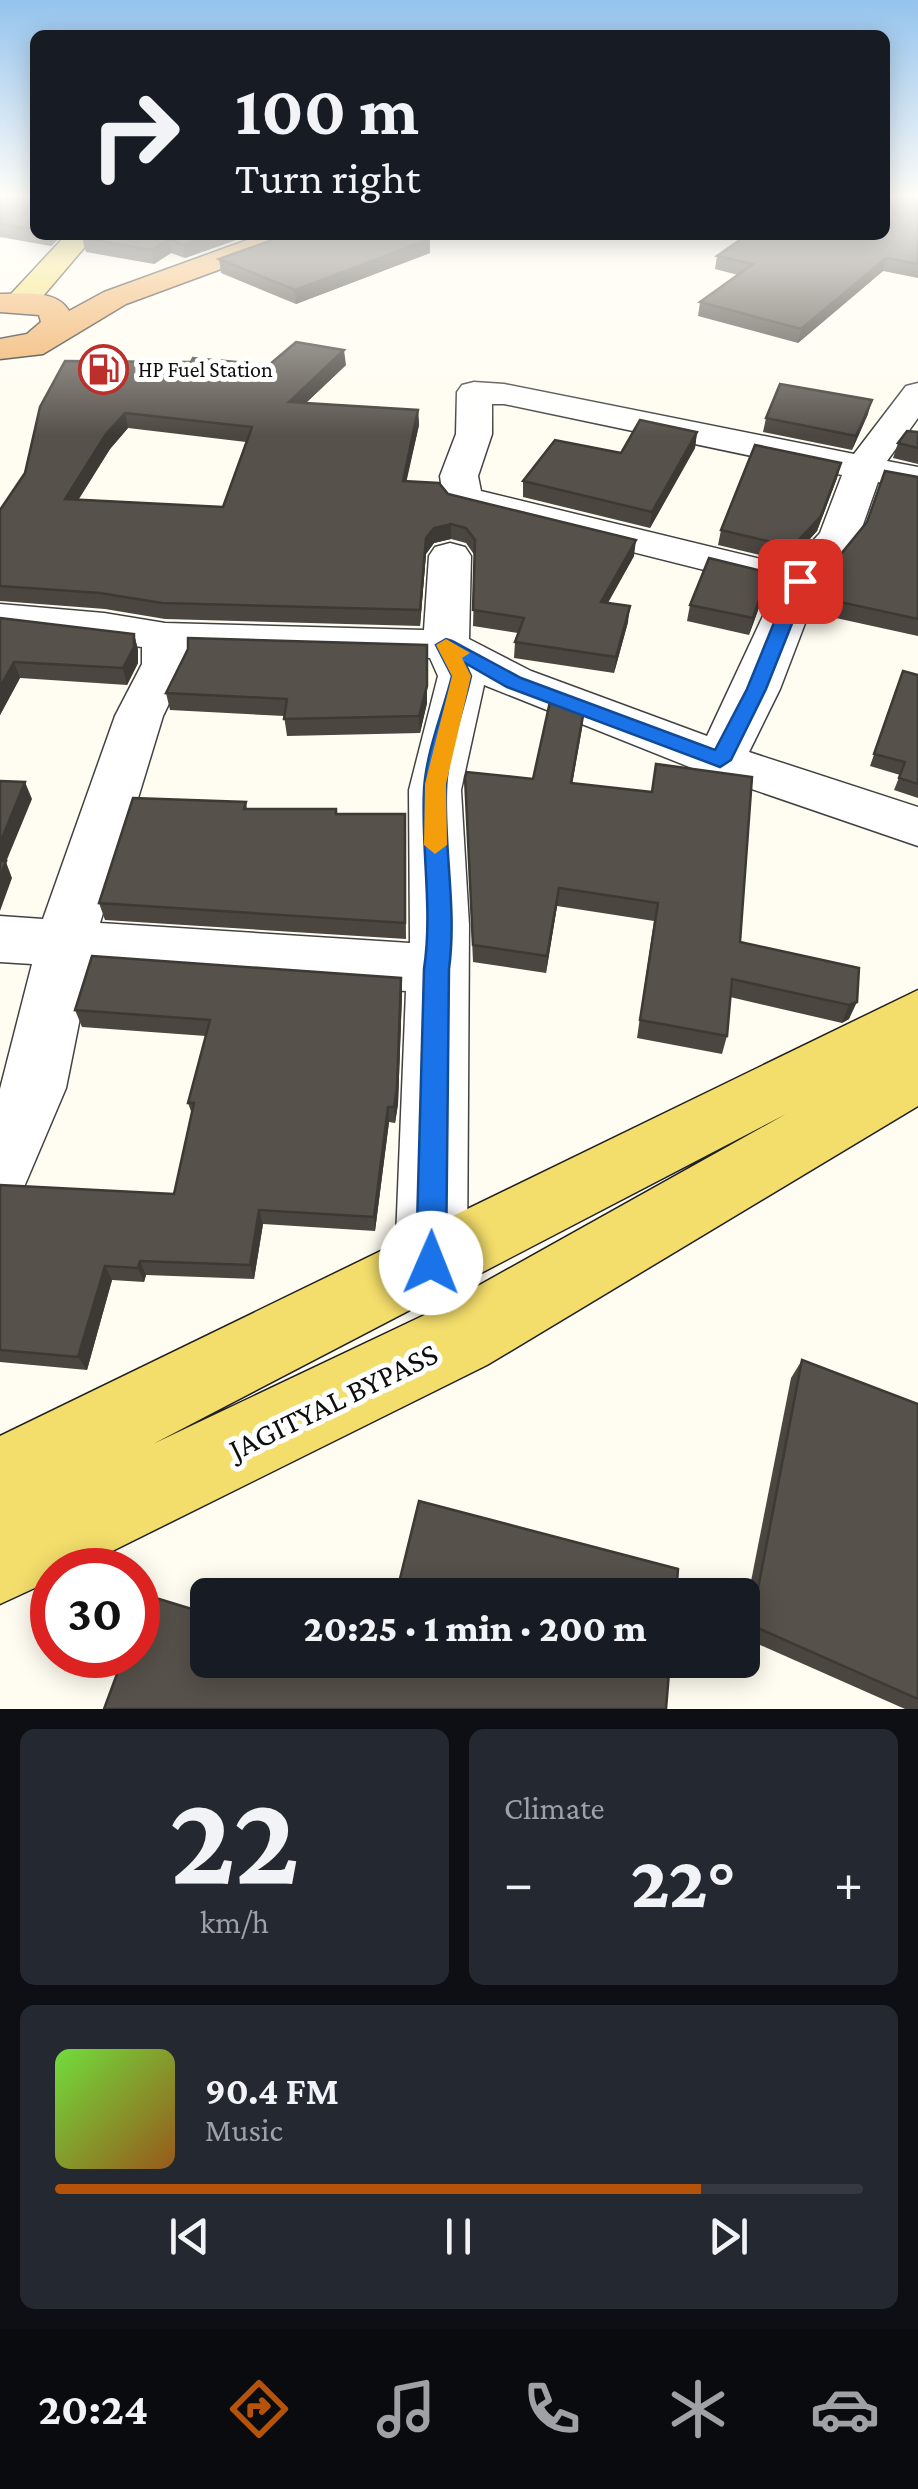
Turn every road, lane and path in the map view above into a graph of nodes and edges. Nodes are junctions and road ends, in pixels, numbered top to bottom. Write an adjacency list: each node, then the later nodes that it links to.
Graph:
1 (43, 277): 4 (main road)
2 (121, 277): 4 (highway)
3 (173, 277): 5 (highway)
4 (19, 302): 5 (highway)
5 (42, 341): 6 (highway); 7 (highway)
6 (0, 349)
7 (0, 384)
8 (918, 392): 9 (street)
9 (866, 465): 10 (street); 12 (street); 12 (street)
10 (918, 479)
11 (450, 556): 15 (street)
12 (800, 581): 16 (street)
13 (0, 617): 14 (street)
14 (165, 637): 15 (street); 19 (street)
15 (446, 645): 16 (street); 20 (street)
16 (720, 760): 17 (street)
17 (918, 828)
18 (0, 940): 19 (street)
19 (66, 942): 20 (street); 23 (street)
20 (437, 969): 24 (street)
21 (918, 1016): 24 (main road)
22 (918, 1073): 26 (main road, JAGITYAL BYPASS)
23 (0, 1166)
24 (431, 1263): 25 (main road)
25 (0, 1479)
26 (0, 1561)

